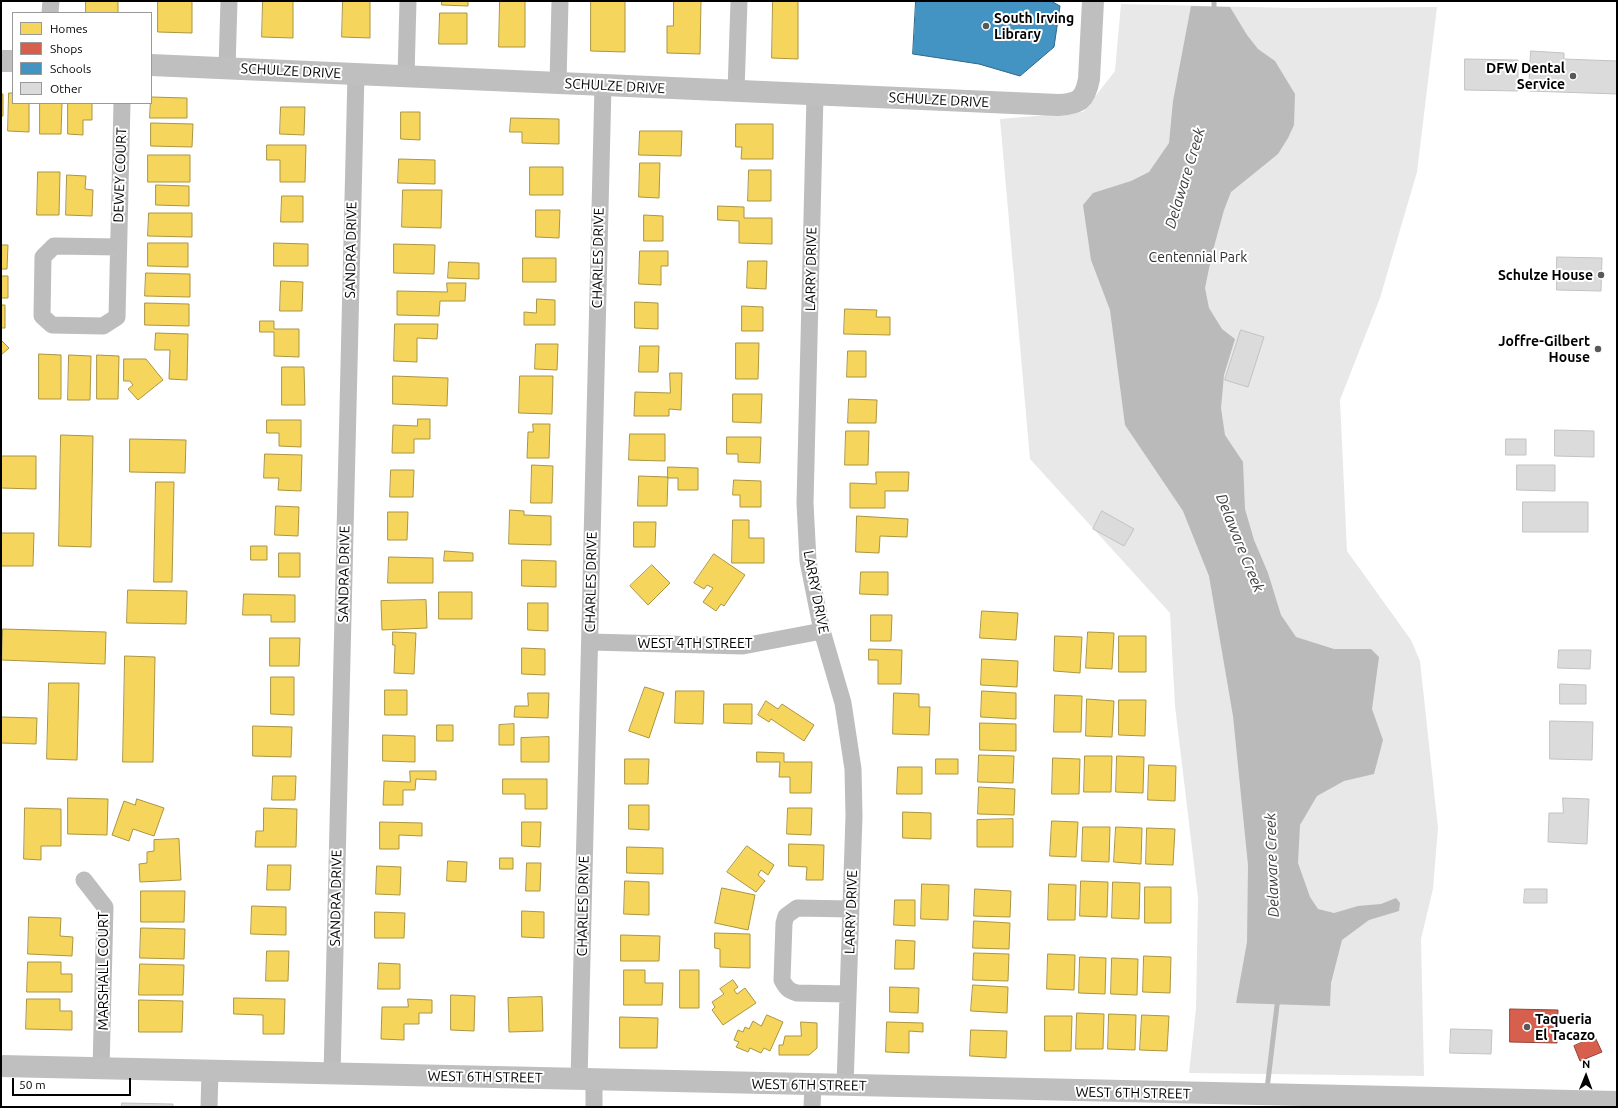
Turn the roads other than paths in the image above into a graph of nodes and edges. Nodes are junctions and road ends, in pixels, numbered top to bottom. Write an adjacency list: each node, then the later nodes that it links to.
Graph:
1 (51, 1): 7 (street)
2 (229, 1): 11 (street)
3 (408, 1): 13 (street)
4 (560, 1): 14 (street)
5 (739, 1): 16 (street)
6 (1093, 1): 17 (street, SCHULZE DRIVE)
7 (50, 12)
8 (1, 61): 9 (street)
9 (12, 61)
10 (152, 66): 11 (street, SCHULZE DRIVE)
11 (227, 68): 12 (street, SCHULZE DRIVE)
12 (356, 74): 13 (street, SCHULZE DRIVE); 28 (street, SANDRA DRIVE)
13 (406, 76): 14 (street, SCHULZE DRIVE)
14 (558, 83): 15 (street, SCHULZE DRIVE)
15 (603, 85): 16 (street, SCHULZE DRIVE); 21 (street, CHARLES DRIVE)
16 (736, 91): 17 (street, SCHULZE DRIVE)
17 (815, 95): 20 (street, LARRY DRIVE)
18 (122, 104): 19 (street, DEWEY COURT)
19 (118, 247): 19 (street, DEWEY COURT)
20 (822, 631): 21 (street, WEST 4TH STREET); 23 (street, LARRY DRIVE)
21 (590, 642): 29 (street, CHARLES DRIVE)
22 (84, 880): 26 (street, MARSHALL COURT)
23 (851, 909): 24 (street, LARRY DRIVE); 24 (street)
24 (848, 994): 31 (street, LARRY DRIVE)
25 (1, 1066): 26 (street, WEST 6TH STREET)
26 (101, 1069): 27 (street, WEST 6TH STREET)
27 (210, 1071): 28 (street, WEST 6TH STREET); 34 (street)
28 (332, 1074): 29 (street, WEST 6TH STREET)
29 (587, 1080): 30 (street, WEST 6TH STREET); 35 (street, CHARLES DRIVE)
30 (813, 1085): 31 (street, WEST 6TH STREET); 36 (street)
31 (845, 1086): 33 (street, WEST 6TH STREET)
32 (1617, 1102): 33 (street, WEST 6TH STREET)
33 (1421, 1103)
34 (209, 1107)
35 (594, 1107)
36 (812, 1107)

